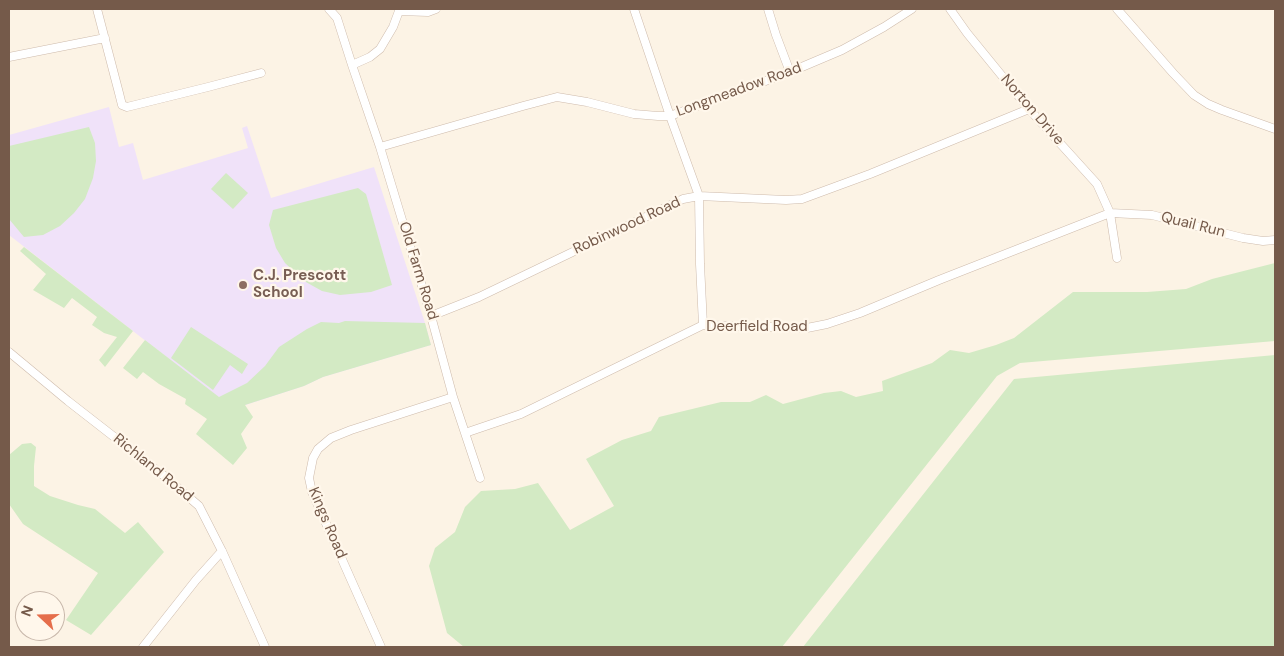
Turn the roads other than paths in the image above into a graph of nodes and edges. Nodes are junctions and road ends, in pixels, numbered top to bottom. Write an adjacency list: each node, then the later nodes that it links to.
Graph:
1 (97, 9): 10 (street)
2 (329, 9): 12 (street, Old Farm Road)
3 (436, 9): 9 (street)
4 (634, 9): 16 (street)
5 (768, 9): 13 (street)
6 (912, 9): 13 (street, Longmeadow Road)
7 (950, 9): 15 (street, Norton Drive)
8 (1116, 9): 17 (street)
9 (399, 10): 12 (street)
10 (105, 38): 11 (street); 14 (street)
11 (9, 57)
12 (352, 65): 18 (street, Old Farm Road)
13 (790, 72): 16 (street, Longmeadow Road)
14 (261, 73)
15 (1029, 109): 19 (street, Robinwood Road); 20 (street, Norton Drive)
16 (670, 116): 18 (street, Longmeadow Road); 19 (street)
17 (1275, 128)
18 (380, 147): 23 (street, Old Farm Road)
19 (699, 196): 23 (street, Robinwood Road); 24 (street)
20 (1110, 213): 21 (street, Quail Run); 22 (street, Norton Drive); 24 (street, Deerfield Road)
21 (1275, 240)
22 (1117, 258)
23 (431, 316): 26 (street, Old Farm Road)
24 (703, 325): 27 (street, Deerfield Road)
25 (9, 352): 29 (street, Richland Road)
26 (453, 397): 27 (street, Old Farm Road); 32 (street, Kings Road)
27 (465, 433): 28 (street, Old Farm Road)
28 (480, 478)
29 (222, 551): 30 (street); 31 (street, Richland Road)
30 (143, 647)
31 (264, 647)
32 (381, 647)

